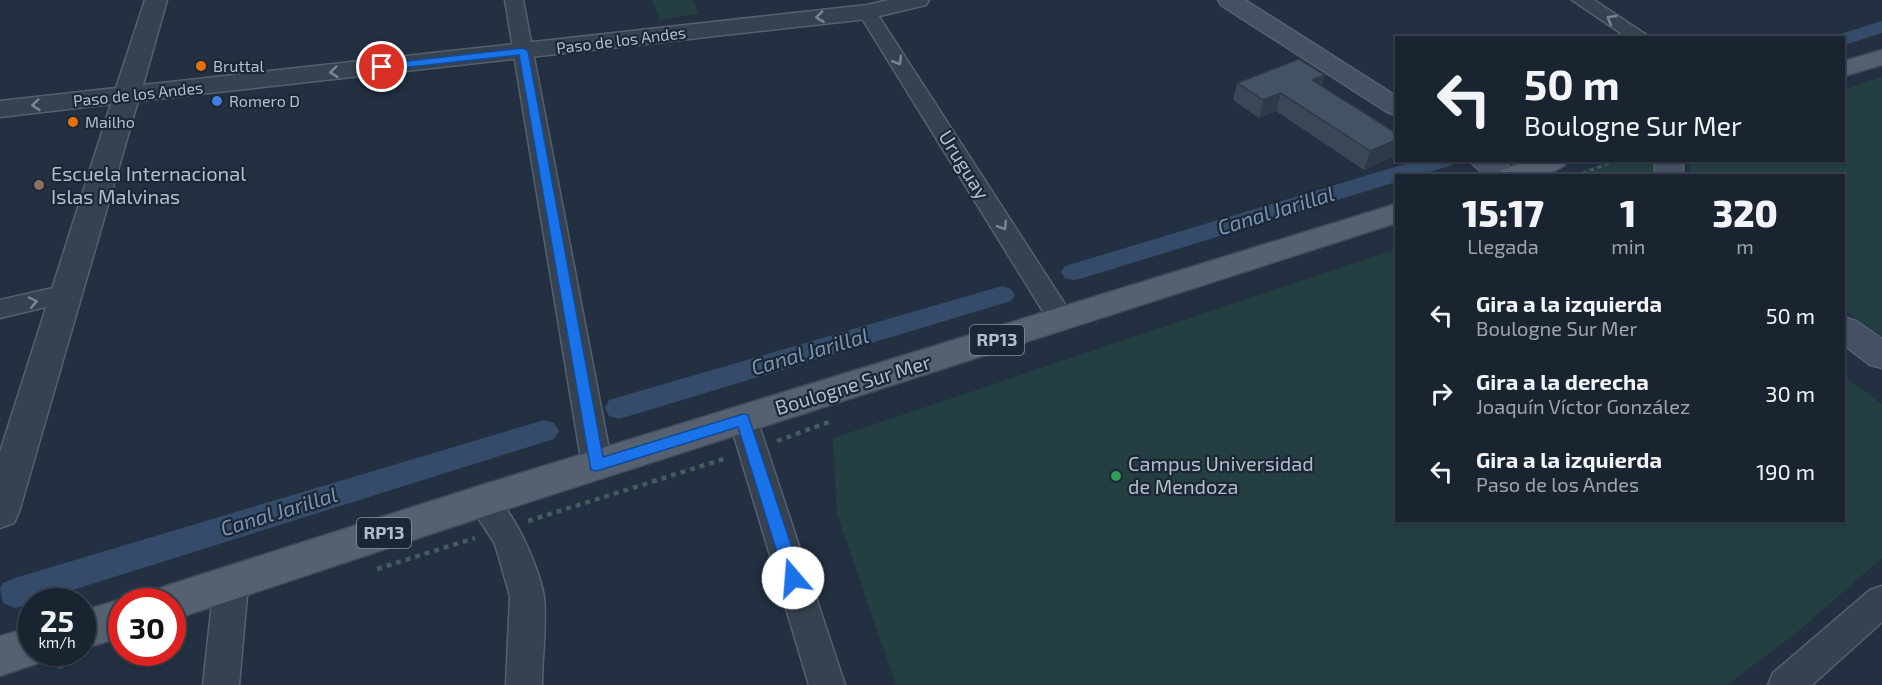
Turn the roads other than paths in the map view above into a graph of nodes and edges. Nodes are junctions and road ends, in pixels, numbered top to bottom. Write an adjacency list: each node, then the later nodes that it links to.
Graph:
1 (156, 0): 11 (street)
2 (514, 0): 8 (street)
3 (918, 0): 6 (street, Paso de los Andes)
4 (1229, 0): 12 (main road)
5 (1581, 0): 7 (street, one-way to 5)
6 (867, 12): 8 (street, Paso de los Andes, one-way to 8); 21 (street, Uruguay, one-way to 21)
7 (1639, 36)
8 (523, 51): 11 (street, Paso de los Andes, one-way to 11); 26 (street)
9 (1882, 57): 10 (main road)
10 (1845, 69)
11 (127, 95): 13 (street, Paso de los Andes, one-way to 13); 19 (street)
12 (1395, 106)
13 (0, 109)
14 (1484, 162): 16 (main road)
15 (1550, 162): 17 (main road)
16 (1501, 174)
17 (1518, 174)
18 (1395, 213): 21 (main road, Boulogne Sur Mer / RP13)
19 (66, 294): 20 (street, one-way to 19); 28 (street)
20 (0, 309)
21 (1062, 319): 25 (main road, Boulogne Sur Mer / RP13)
22 (1845, 330): 24 (main road)
23 (1845, 338): 24 (main road)
24 (1882, 357)
25 (743, 419): 26 (main road, Boulogne Sur Mer / RP13); 36 (street)
26 (597, 465): 27 (main road, Boulogne Sur Mer / RP13)
27 (482, 501): 29 (main road, Boulogne Sur Mer / RP13); 35 (street)
28 (0, 512)
29 (231, 584): 30 (main road, Boulogne Sur Mer / RP13); 34 (street)
30 (186, 598)
31 (1882, 601): 37 (street)
32 (18, 650): 33 (main road)
33 (0, 656)
34 (221, 685)
35 (524, 685)
36 (827, 685)
37 (1786, 685)

